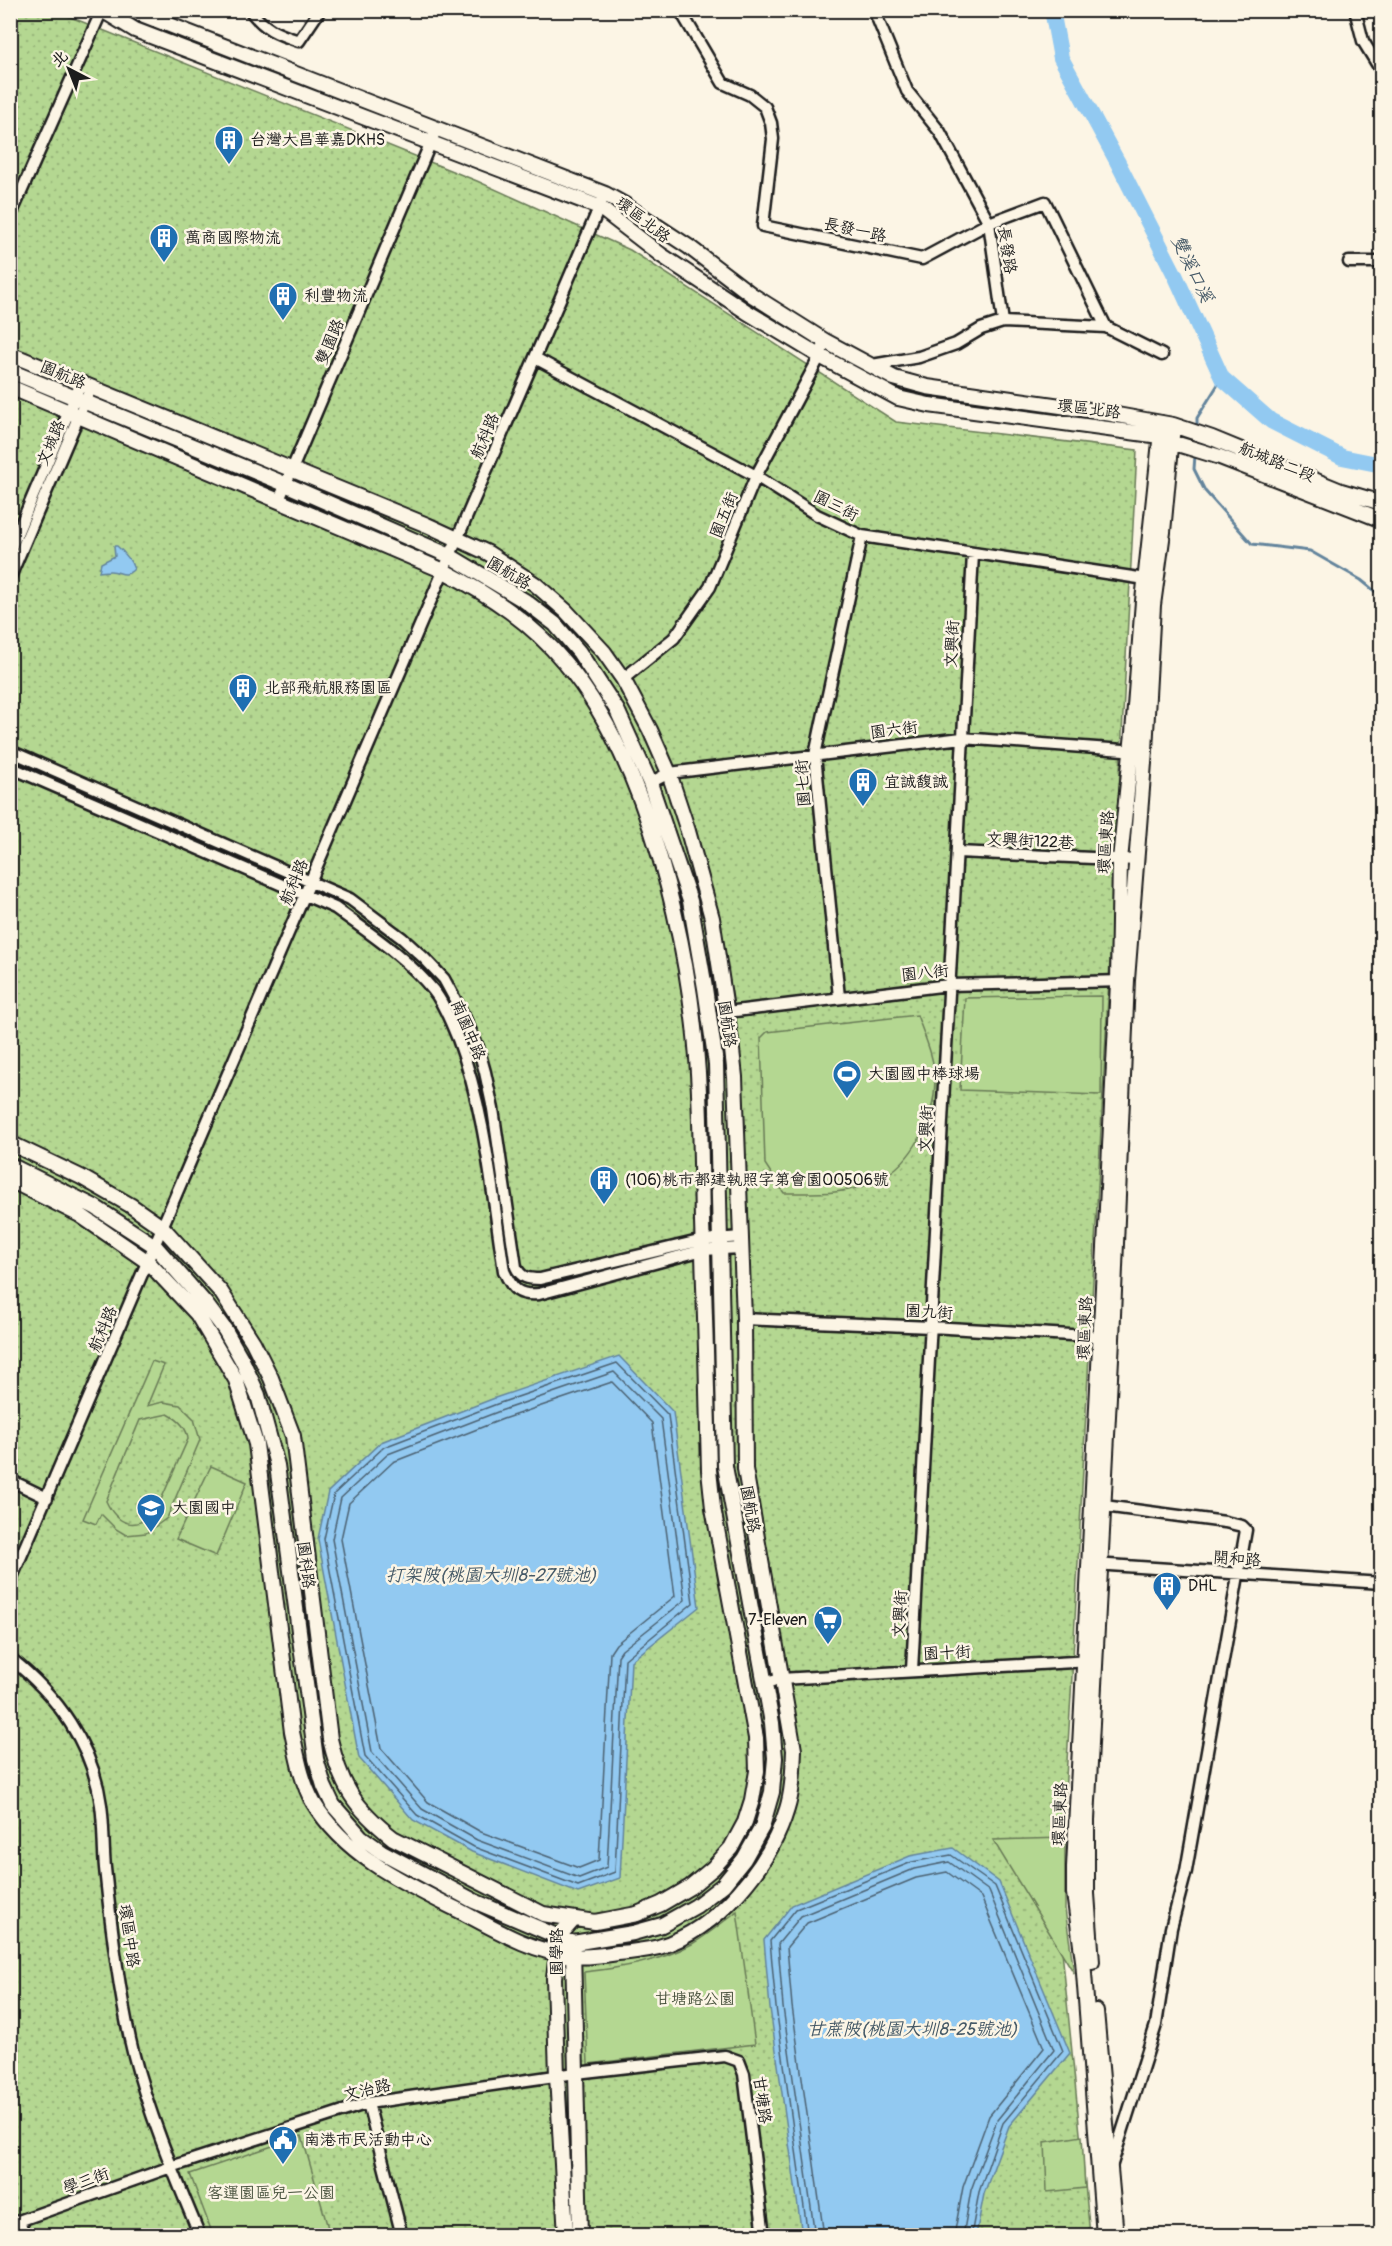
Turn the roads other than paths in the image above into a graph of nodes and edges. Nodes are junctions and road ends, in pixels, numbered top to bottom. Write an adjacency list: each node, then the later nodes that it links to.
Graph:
1 (102, 10): 12 (street, 環區北路); 15 (street)
2 (131, 10): 9 (street, 環區北路)
3 (172, 10): 9 (street)
4 (250, 10): 5 (street)
5 (320, 10)
6 (680, 10): 16 (street, 長發一路)
7 (874, 10): 16 (street, 長發路)
8 (1355, 10): 10 (street)
9 (163, 24): 11 (street, 環區北路)
10 (1382, 72)
11 (436, 130): 12 (street, 雙園路); 13 (street, 環區北路)
12 (431, 144): 14 (street, 環區北路); 32 (street, 雙園路)
13 (605, 194): 14 (street, 航科路); 21 (street, 環區北路)
14 (599, 207): 24 (street, 環區北路); 25 (street, 航科路)
15 (10, 217)
16 (989, 223): 19 (street, 長發路); 20 (street, 長發一路)
17 (1349, 262): 18 (street)
18 (1382, 262)
19 (1003, 322): 20 (street); 26 (street)
20 (1106, 327): 23 (street)
21 (825, 341): 24 (street, 園五街); 26 (street, 環區北路)
22 (10, 354): 28 (street)
23 (1162, 355)
24 (820, 356): 31 (street, 環區北路); 33 (street, 園五街)
25 (535, 358): 33 (street, 園三街); 39 (street, 航科路)
26 (872, 365): 31 (street, 環區北路)
27 (10, 371): 30 (street, 園航路)
28 (86, 385): 30 (street, 文城路); 32 (street)
29 (10, 387): 30 (street)
30 (77, 407): 34 (street, 園航路); 35 (street); 40 (street, 文城路); 44 (street, 文城路)
31 (1167, 432): 36 (street, 航城路二段); 37 (street, 航城路二段); 45 (street, 環區東路)
32 (292, 469): 34 (street, 雙園路); 39 (street)
33 (756, 476): 38 (street, 園三街); 46 (street, 園五街)
34 (285, 484): 35 (street, 雙園路); 42 (street, 園航路)
35 (279, 500): 43 (street)
36 (1382, 503)
37 (1382, 520)
38 (862, 536): 41 (street, 園三街); 51 (street, 園七街)
39 (457, 539): 42 (street, 航科路); 46 (street)
40 (10, 550)
41 (973, 554): 45 (street, 園三街); 47 (street, 文興街)
42 (450, 556): 43 (street, 航科路); 54 (street, 園航路)
43 (444, 571): 58 (street, 航科路); 70 (street)
44 (10, 577)
45 (1152, 580): 48 (street, 環區東路); 50 (street, 環區東路)
46 (623, 679): 53 (street)
47 (962, 738): 50 (street, 園六街); 51 (street, 園六街); 55 (street, 文興街)
48 (1145, 750): 50 (street, 園六街); 57 (street, 環區東路)
49 (10, 751): 58 (street, 南園中路)
50 (1130, 752): 56 (street, 環區東路)
51 (815, 755): 53 (street, 園六街); 62 (street, 園七街)
52 (10, 767): 59 (street, 南園中路)
53 (669, 773): 54 (street, 園六街); 63 (street)
54 (650, 783): 68 (street, 園航路)
55 (957, 852): 56 (street, 文興街122巷); 61 (street, 文興街)
56 (1120, 860): 57 (street, 文興街122巷); 60 (street, 環區東路)
57 (1137, 860): 60 (street, 環區東路)
58 (311, 881): 59 (street, 航科路); 70 (street, 南園中路)
59 (305, 895): 67 (street, 航科路); 70 (street, 南園中路)
60 (1122, 981): 61 (street, 園八街); 75 (street, 環區東路)
61 (949, 985): 62 (street, 園八街); 74 (street, 文興街)
62 (838, 997): 63 (street, 園八街)
63 (727, 1012): 69 (street)
64 (10, 1143): 67 (street)
65 (10, 1165): 71 (street, 園科路)
66 (11, 1182): 72 (street)
67 (163, 1228): 71 (street, 航科路); 88 (street)
68 (721, 1243): 69 (street, 南園中路); 70 (street, 南園中路); 87 (street, 園航路)
69 (741, 1243): 73 (street)
70 (703, 1245): 88 (street)
71 (154, 1246): 72 (street, 航科路); 89 (street, 園科路)
72 (148, 1262): 77 (street, 航科路); 91 (street)
73 (744, 1319): 74 (street, 園九街); 86 (street)
74 (932, 1327): 75 (street, 園九街); 85 (street, 文興街)
75 (1107, 1337): 78 (street, 環區東路); 79 (street, 環區東路)
76 (10, 1480): 77 (street)
77 (47, 1498): 81 (street, 航科路)
78 (1104, 1506): 79 (street, 環區東路); 80 (street)
79 (1096, 1565): 80 (street, 開和路); 84 (street, 環區東路)
80 (1238, 1574): 82 (street, 開和路); 96 (street)
81 (10, 1582)
82 (1382, 1583)
83 (10, 1658): 95 (street, 環區中路)
84 (1090, 1661): 85 (street, 園十街); 96 (street, 環區東路); 104 (street, 環區東路)
85 (912, 1670): 86 (street, 園十街)
86 (781, 1679): 87 (street, 園十街); 90 (street)
87 (765, 1683): 90 (street, 園航路)
88 (574, 1919): 89 (street, 園學路); 90 (street, 園學路)
89 (559, 1936): 90 (street, 園科路); 91 (street, 園學路)
90 (573, 1950): 91 (street); 92 (street, 園學路)
91 (557, 1953): 93 (street, 園學路)
92 (576, 2073): 93 (street, 文治路); 102 (street, 園學路); 103 (street, 甘塘路)
93 (557, 2075): 94 (street, 文治路); 101 (street, 園學路)
94 (368, 2103): 95 (street, 文治路); 98 (street)
95 (171, 2167): 97 (street, 學三街); 100 (street, 環區中路)
96 (1110, 2170): 105 (street, 環區東路)
97 (15, 2223): 99 (street)
98 (398, 2234)
99 (25, 2235)
100 (200, 2235)
101 (566, 2235)
102 (580, 2235)
103 (764, 2235)
104 (1104, 2235)
105 (1116, 2235)

